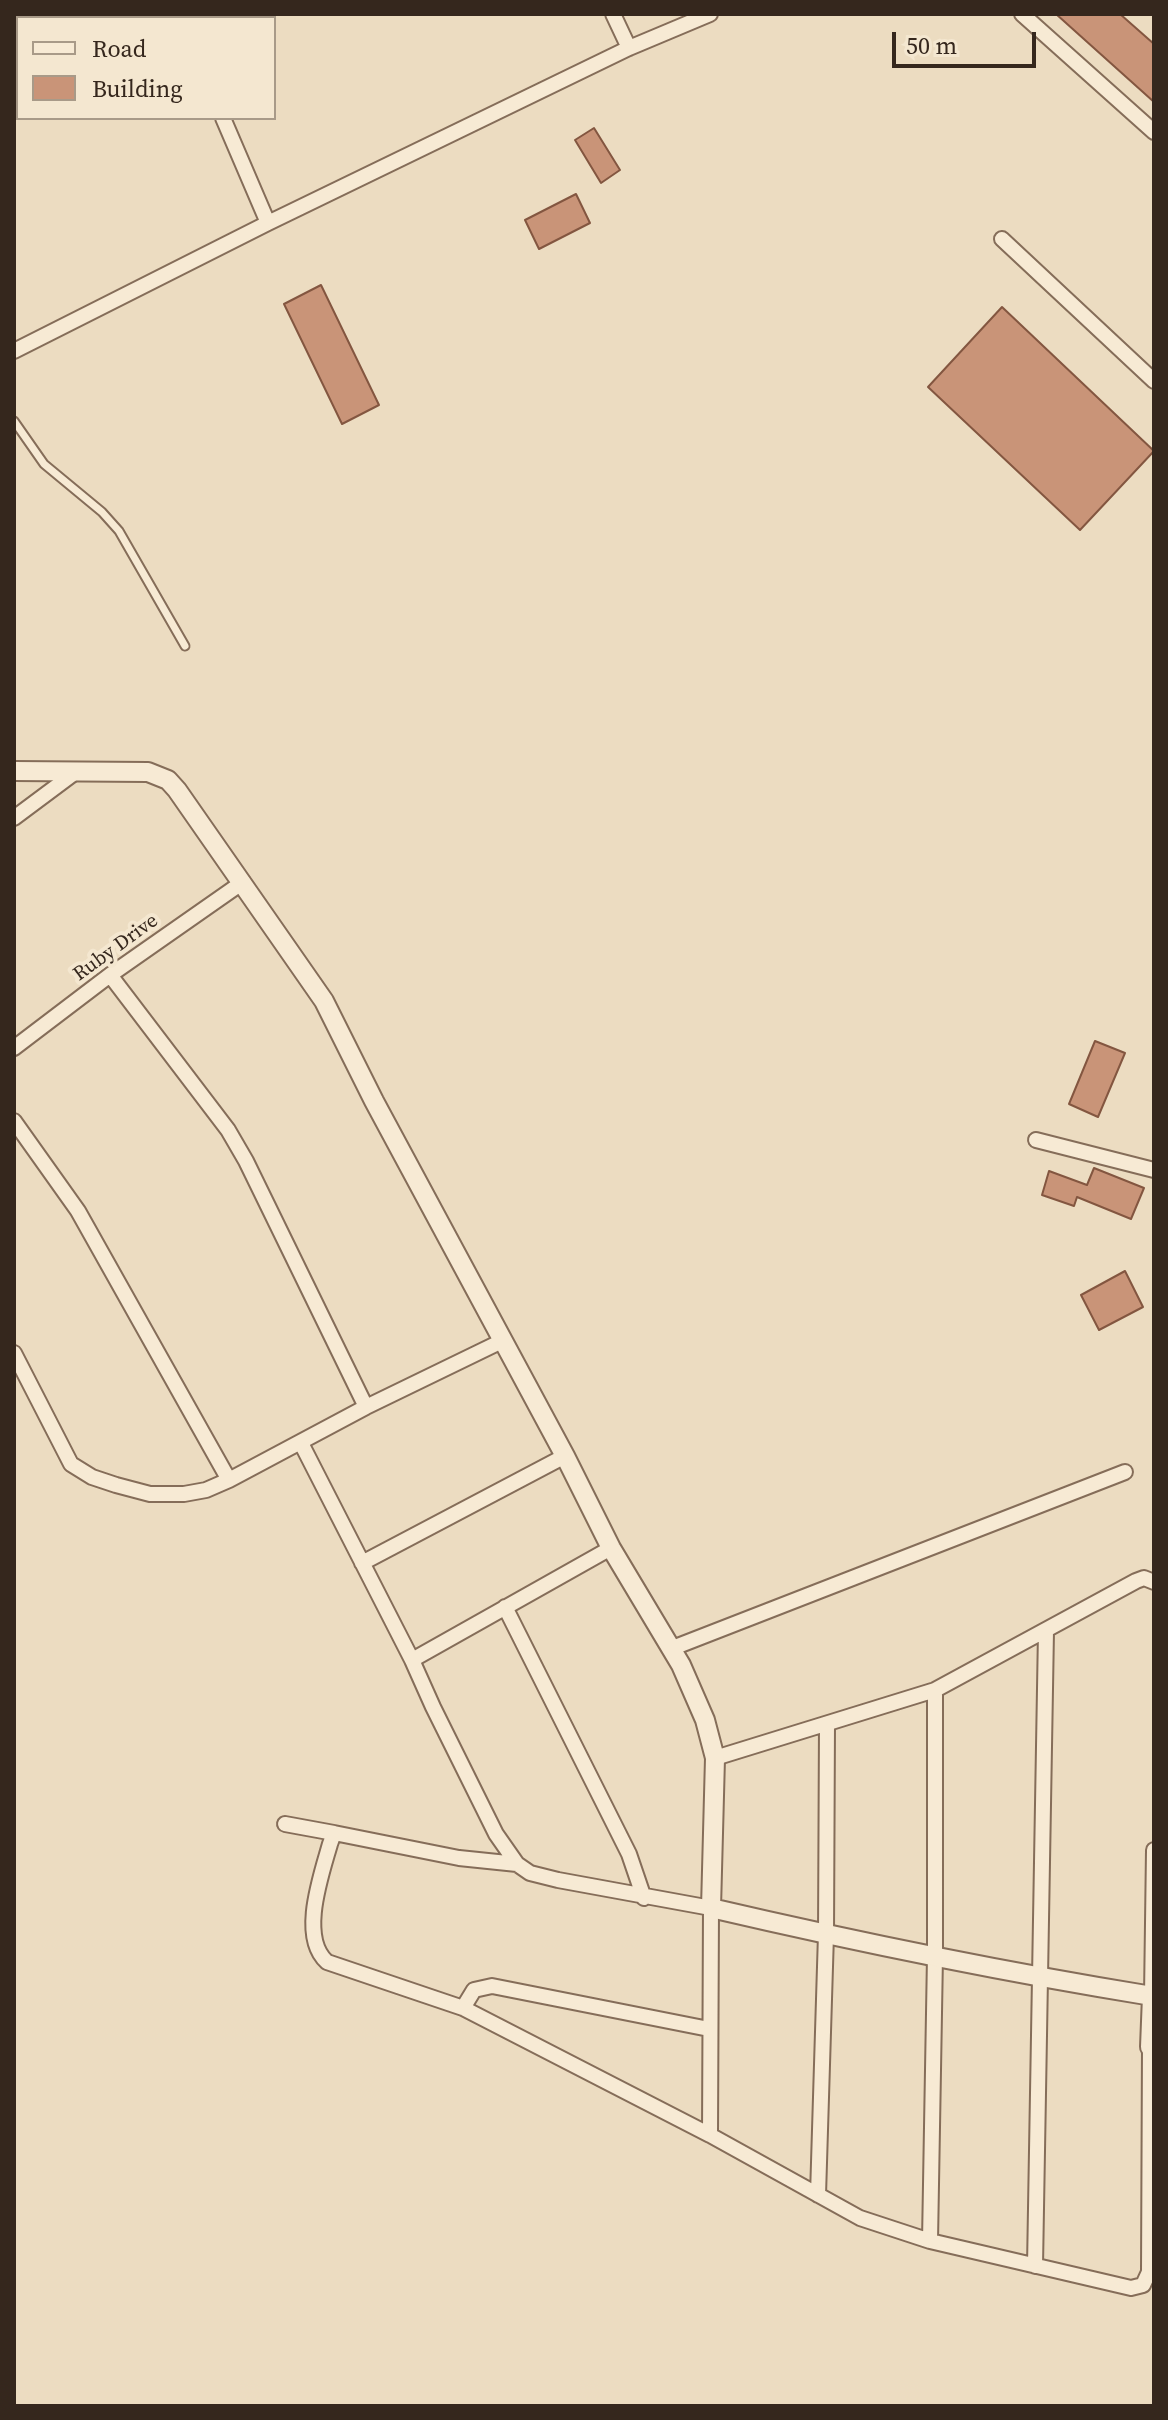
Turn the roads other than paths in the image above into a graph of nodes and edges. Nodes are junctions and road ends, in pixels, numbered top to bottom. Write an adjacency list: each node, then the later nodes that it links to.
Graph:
1 (613, 14): 4 (street)
2 (710, 14): 4 (street)
3 (1022, 14): 6 (street)
4 (629, 48): 7 (street)
5 (224, 120): 7 (street)
6 (1154, 132)
7 (268, 223): 9 (street)
8 (1002, 239): 10 (street)
9 (14, 351)
10 (1154, 381)
11 (14, 421): 12 (lane)
12 (185, 646)
13 (14, 771): 14 (street)
14 (77, 771): 15 (street); 16 (street)
15 (14, 818)
16 (243, 882): 17 (street, Ruby Drive); 22 (street)
17 (110, 975): 18 (street, Ruby Drive); 24 (street)
18 (14, 1048)
19 (14, 1121): 28 (street)
20 (1036, 1140): 21 (street)
21 (1154, 1170)
22 (502, 1341): 24 (street); 26 (street)
23 (14, 1353): 28 (street)
24 (366, 1407): 25 (street)
25 (301, 1443): 28 (street); 30 (street)
26 (565, 1456): 29 (street); 30 (street)
27 (1125, 1472): 34 (street)
28 (229, 1480)
29 (611, 1548): 32 (street); 34 (street)
30 (362, 1563): 35 (street)
31 (1154, 1582): 33 (street)
32 (505, 1607): 35 (street); 43 (street)
33 (1046, 1631): 36 (street); 47 (street)
34 (670, 1649): 38 (street)
35 (412, 1660): 42 (street)
36 (935, 1690): 37 (street); 46 (street)
37 (827, 1724): 38 (street); 45 (street)
38 (715, 1758): 44 (street)
39 (285, 1824): 40 (street)
40 (334, 1833): 42 (street); 49 (street)
41 (1154, 1850): 48 (street)
42 (517, 1864): 43 (street)
43 (644, 1898): 44 (street)
44 (711, 1908): 45 (street); 50 (street)
45 (826, 1934): 46 (street); 53 (street)
46 (935, 1956): 47 (street); 54 (street)
47 (1038, 1977): 48 (street); 55 (street)
48 (1152, 1996): 51 (street)
49 (463, 2008): 50 (street); 52 (street)
50 (709, 2029): 52 (street)
51 (1152, 2048): 55 (street)
52 (710, 2135): 53 (street)
53 (818, 2195): 54 (street)
54 (930, 2241): 55 (street)
55 (1035, 2266)

